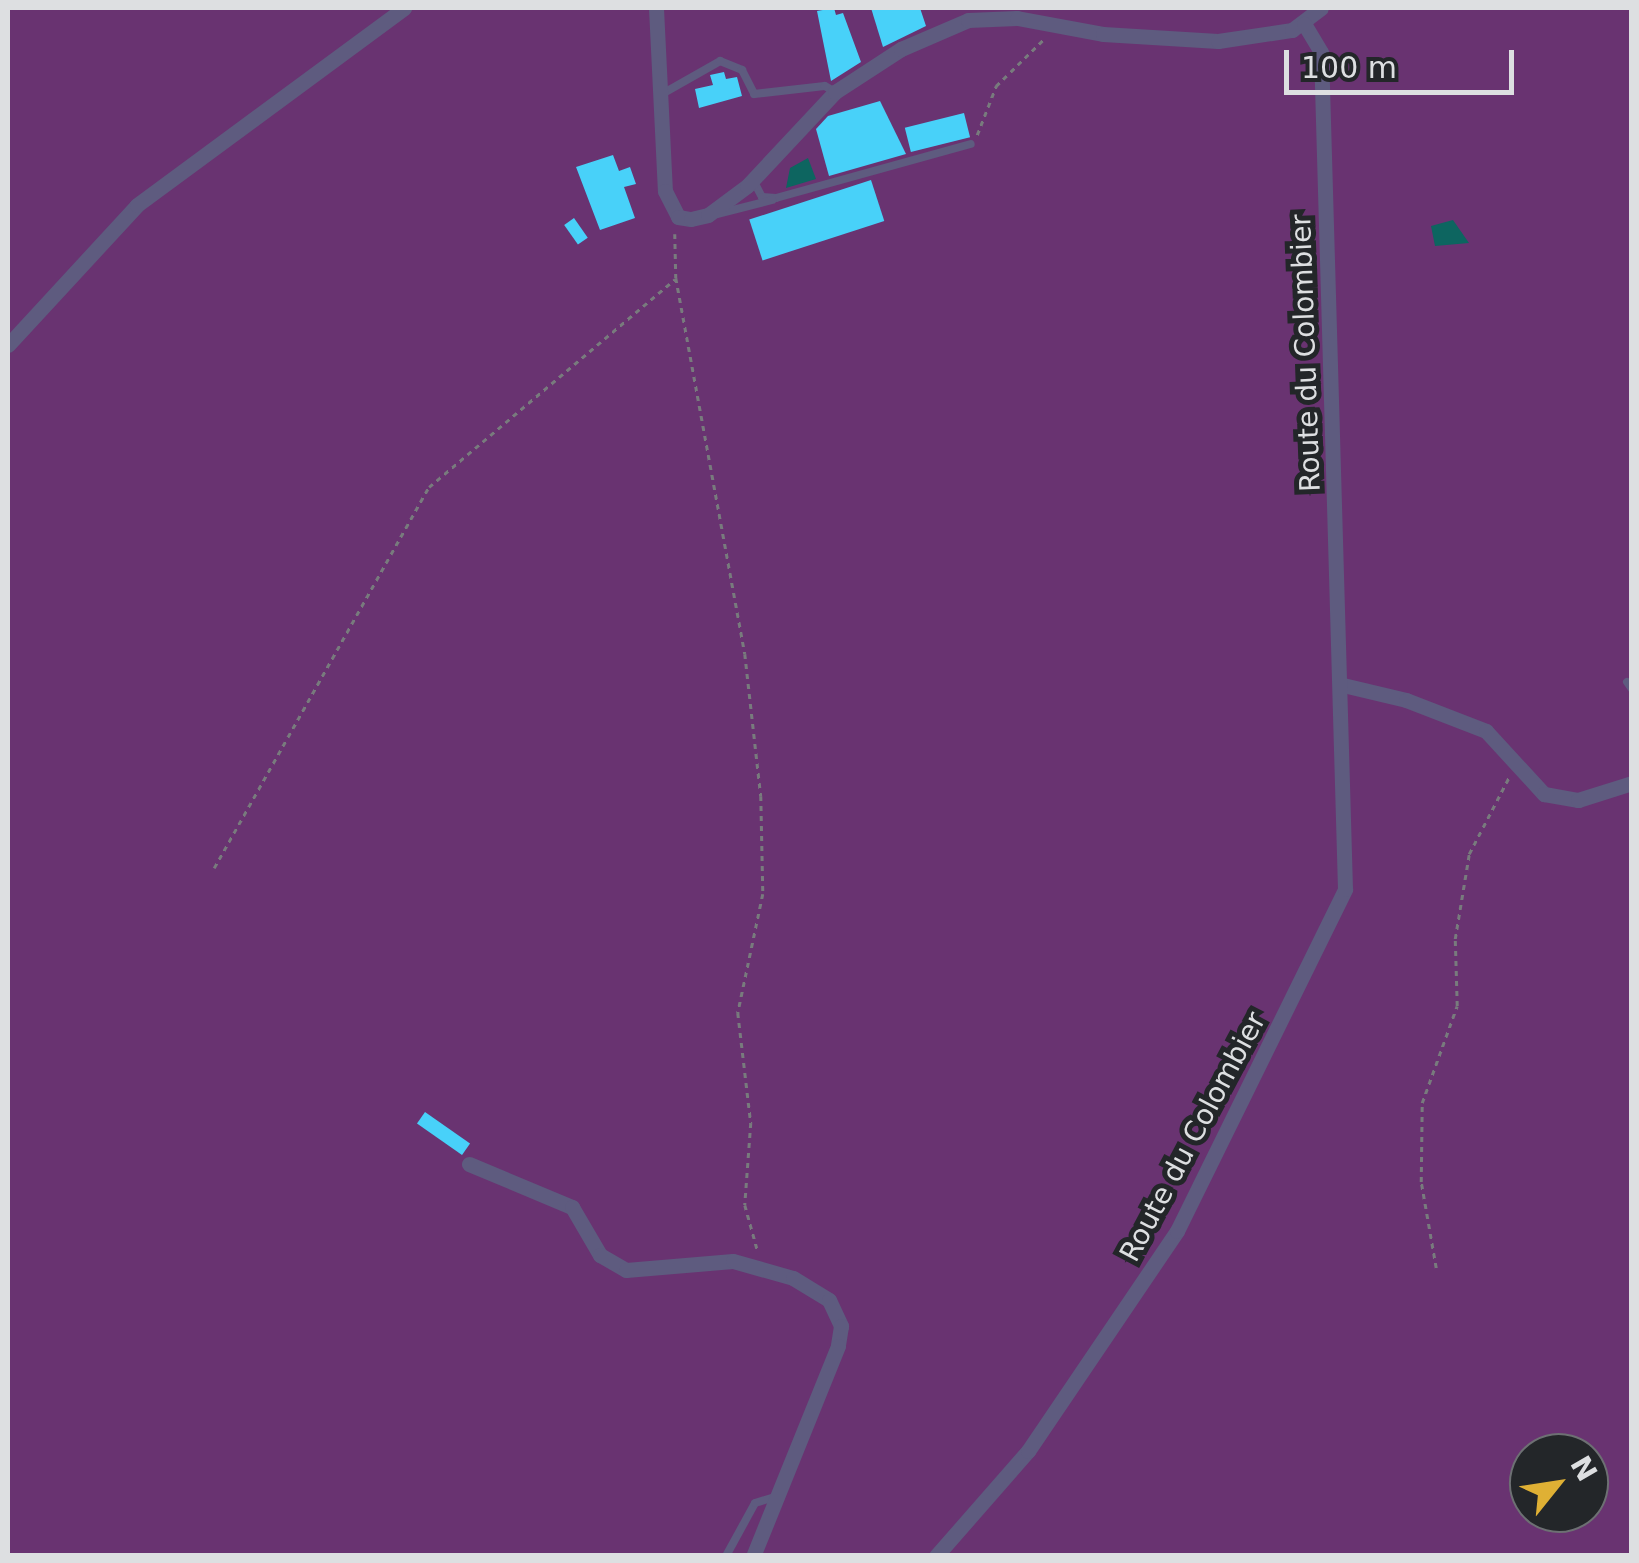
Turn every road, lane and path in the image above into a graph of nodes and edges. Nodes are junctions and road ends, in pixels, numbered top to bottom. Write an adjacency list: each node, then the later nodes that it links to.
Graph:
1 (404, 8): 14 (street)
2 (656, 8): 7 (street)
3 (1321, 8): 5 (street)
4 (1052, 24): 5 (street); 6 (street); 8 (path)
5 (1304, 24): 15 (street, Route du Colombier)
6 (835, 92): 7 (lane); 9 (street)
7 (658, 94): 12 (street)
8 (971, 144): 10 (lane)
9 (753, 180): 10 (lane); 11 (street)
10 (776, 198): 11 (lane)
11 (708, 215): 12 (street)
12 (678, 217): 13 (path)
13 (676, 278): 18 (path); 20 (path)
14 (8, 345)
15 (1343, 686): 16 (street); 25 (street, Route du Colombier)
16 (1521, 767): 17 (street); 21 (path)
17 (1632, 783)
18 (214, 868)
19 (470, 1164): 20 (street)
20 (764, 1268): 22 (street)
21 (1436, 1268)
22 (778, 1496): 23 (lane); 24 (street)
23 (726, 1556)
24 (753, 1556)
25 (936, 1556)

